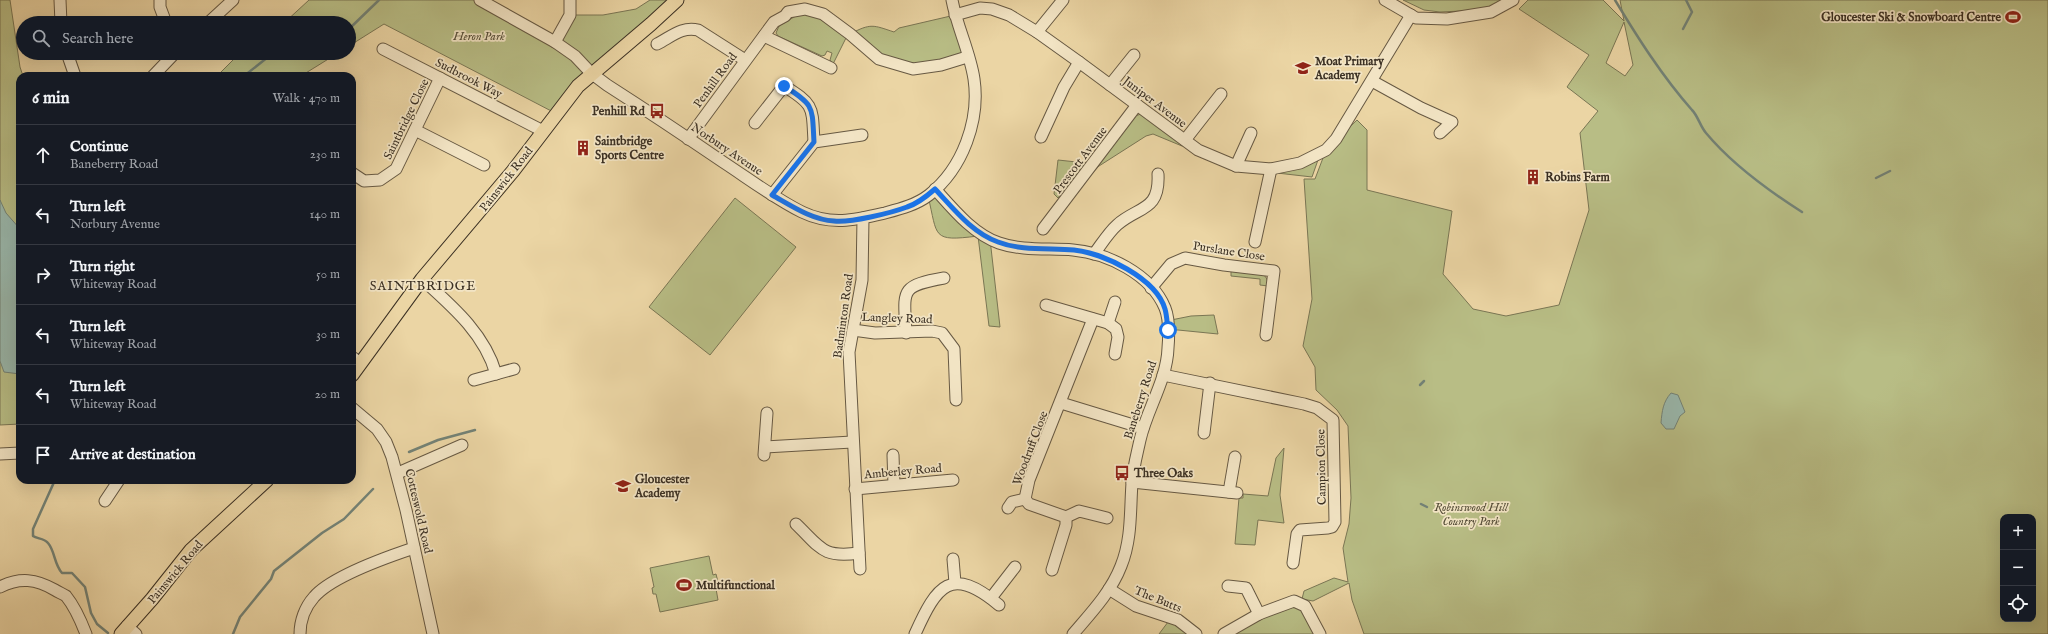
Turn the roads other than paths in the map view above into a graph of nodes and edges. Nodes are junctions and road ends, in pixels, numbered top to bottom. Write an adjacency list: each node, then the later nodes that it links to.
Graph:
1 (60, 0): 13 (street)
2 (160, 0): 14 (street)
3 (233, 0): 15 (street)
4 (480, 0): 18 (street, Norbury Avenue)
5 (570, 0): 18 (street)
6 (677, 0): 30 (main road, Painswick Road)
7 (952, 0): 11 (street, Norbury Avenue)
8 (1063, 0): 16 (street)
9 (1385, 0): 12 (street)
10 (1513, 0): 12 (street)
11 (955, 15): 16 (street, Juniper Avenue); 22 (street, Norbury Avenue)
12 (1410, 15): 32 (street, Juniper Avenue)
13 (61, 16)
14 (163, 16)
15 (216, 16)
16 (1037, 32): 26 (street, Juniper Avenue)
17 (764, 36): 22 (street, Penhill Road); 25 (street, Penhill Road); 27 (street)
18 (556, 42): 30 (street, Norbury Avenue)
19 (658, 44): 25 (street)
20 (386, 53): 31 (street, Sudbrook Way)
21 (1134, 54): 33 (street, Juniper Avenue)
22 (968, 57): 51 (street, Norbury Avenue)
23 (70, 60): 28 (street)
24 (169, 60): 29 (street)
25 (745, 60): 43 (street, Penhill Road)
26 (1079, 62): 33 (street, Juniper Avenue); 42 (street)
27 (832, 68)
28 (74, 72)
29 (157, 72)
30 (591, 73): 38 (main road, Painswick Road); 43 (street, Norbury Avenue)
31 (440, 78): 37 (street, Saintbridge Close); 38 (street, Sudbrook Way)
32 (1372, 81): 40 (street); 48 (street, Juniper Avenue)
33 (1110, 85): 35 (street, Juniper Avenue)
34 (1221, 94): 44 (street, Juniper Avenue)
35 (1137, 105): 44 (street, Juniper Avenue); 54 (street, Prescott Avenue)
36 (755, 123): 45 (street)
37 (415, 130): 46 (street); 50 (street, Saintbridge Close)
38 (543, 131): 58 (main road, Painswick Road)
39 (1251, 133): 47 (street)
40 (1440, 133)
41 (862, 135): 45 (street)
42 (1041, 137)
43 (688, 139): 52 (street, Norbury Avenue)
44 (1185, 140): 47 (street, Juniper Avenue)
45 (814, 142): 52 (street)
46 (485, 165)
47 (1236, 166): 48 (street, Juniper Avenue)
48 (1271, 169): 55 (street)
49 (1158, 174): 56 (street)
50 (356, 176)
51 (935, 189): 53 (street, Norbury Avenue); 56 (street, Baneberry Road)
52 (772, 195): 53 (street, Norbury Avenue)
53 (863, 218): 64 (street, Badminton Road)
54 (1043, 229)
55 (1254, 242)
56 (1094, 254): 59 (street, Baneberry Road)
57 (944, 278): 65 (street)
58 (422, 279): 68 (main road, Painswick Road); 70 (street)
59 (1151, 288): 66 (street, Purslane Close); 71 (street, Baneberry Road)
60 (1115, 302): 63 (street)
61 (1046, 305): 62 (street)
62 (1093, 319): 63 (street); 75 (street, Woodruff Close)
63 (1108, 323): 67 (street)
64 (852, 330): 65 (street, Langley Road); 80 (street, Badminton Road)
65 (906, 333): 74 (street, Langley Road)
66 (1266, 335)
67 (1115, 354)
68 (356, 360)
69 (514, 369): 70 (street)
70 (496, 374): 72 (street)
71 (1164, 375): 73 (street, Campion Close); 78 (street, Baneberry Road)
72 (474, 380)
73 (1210, 383): 79 (street); 102 (street, Campion Close)
74 (956, 400)
75 (1061, 403): 78 (street, Woodruff Close); 93 (street, Woodruff Close)
76 (356, 411): 86 (street, Cotteswold Road)
77 (768, 413): 80 (street)
78 (1143, 428): 88 (street, Baneberry Road)
79 (1204, 432)
80 (852, 442): 92 (street, Badminton Road)
81 (462, 445): 86 (street)
82 (16, 453): 83 (street)
83 (0, 454)
84 (893, 455): 91 (street)
85 (1235, 457): 88 (street)
86 (398, 473): 99 (street, Cotteswold Road)
87 (953, 480): 91 (street, Amberley Road)
88 (1132, 482): 109 (street, Baneberry Road)
89 (116, 484): 94 (street)
90 (263, 484): 111 (main road, Painswick Road)
91 (894, 485): 92 (street, Amberley Road)
92 (855, 488): 100 (street, Badminton Road)
93 (1025, 499): 95 (street); 96 (street, Woodruff Close)
94 (105, 501)
95 (1008, 508)
96 (1066, 517): 97 (street); 105 (street)
97 (1107, 518)
98 (796, 524): 100 (street)
99 (414, 548): 113 (street); 114 (street, Cotteswold Road)
100 (859, 554): 104 (street, Badminton Road)
101 (953, 559): 106 (street)
102 (1293, 563)
103 (1015, 567): 106 (street)
104 (860, 569)
105 (1052, 570)
106 (955, 583): 115 (street)
107 (1228, 586): 110 (street)
108 (0, 587): 112 (street)
109 (1109, 590): 116 (street, Baneberry Road); 117 (street, The Butts)
110 (1259, 614): 118 (street); 119 (street)
111 (128, 631)
112 (86, 634)
113 (300, 634)
114 (433, 634)
115 (916, 634)
116 (1073, 634)
117 (1196, 634)
118 (1224, 634)
119 (1320, 634)

